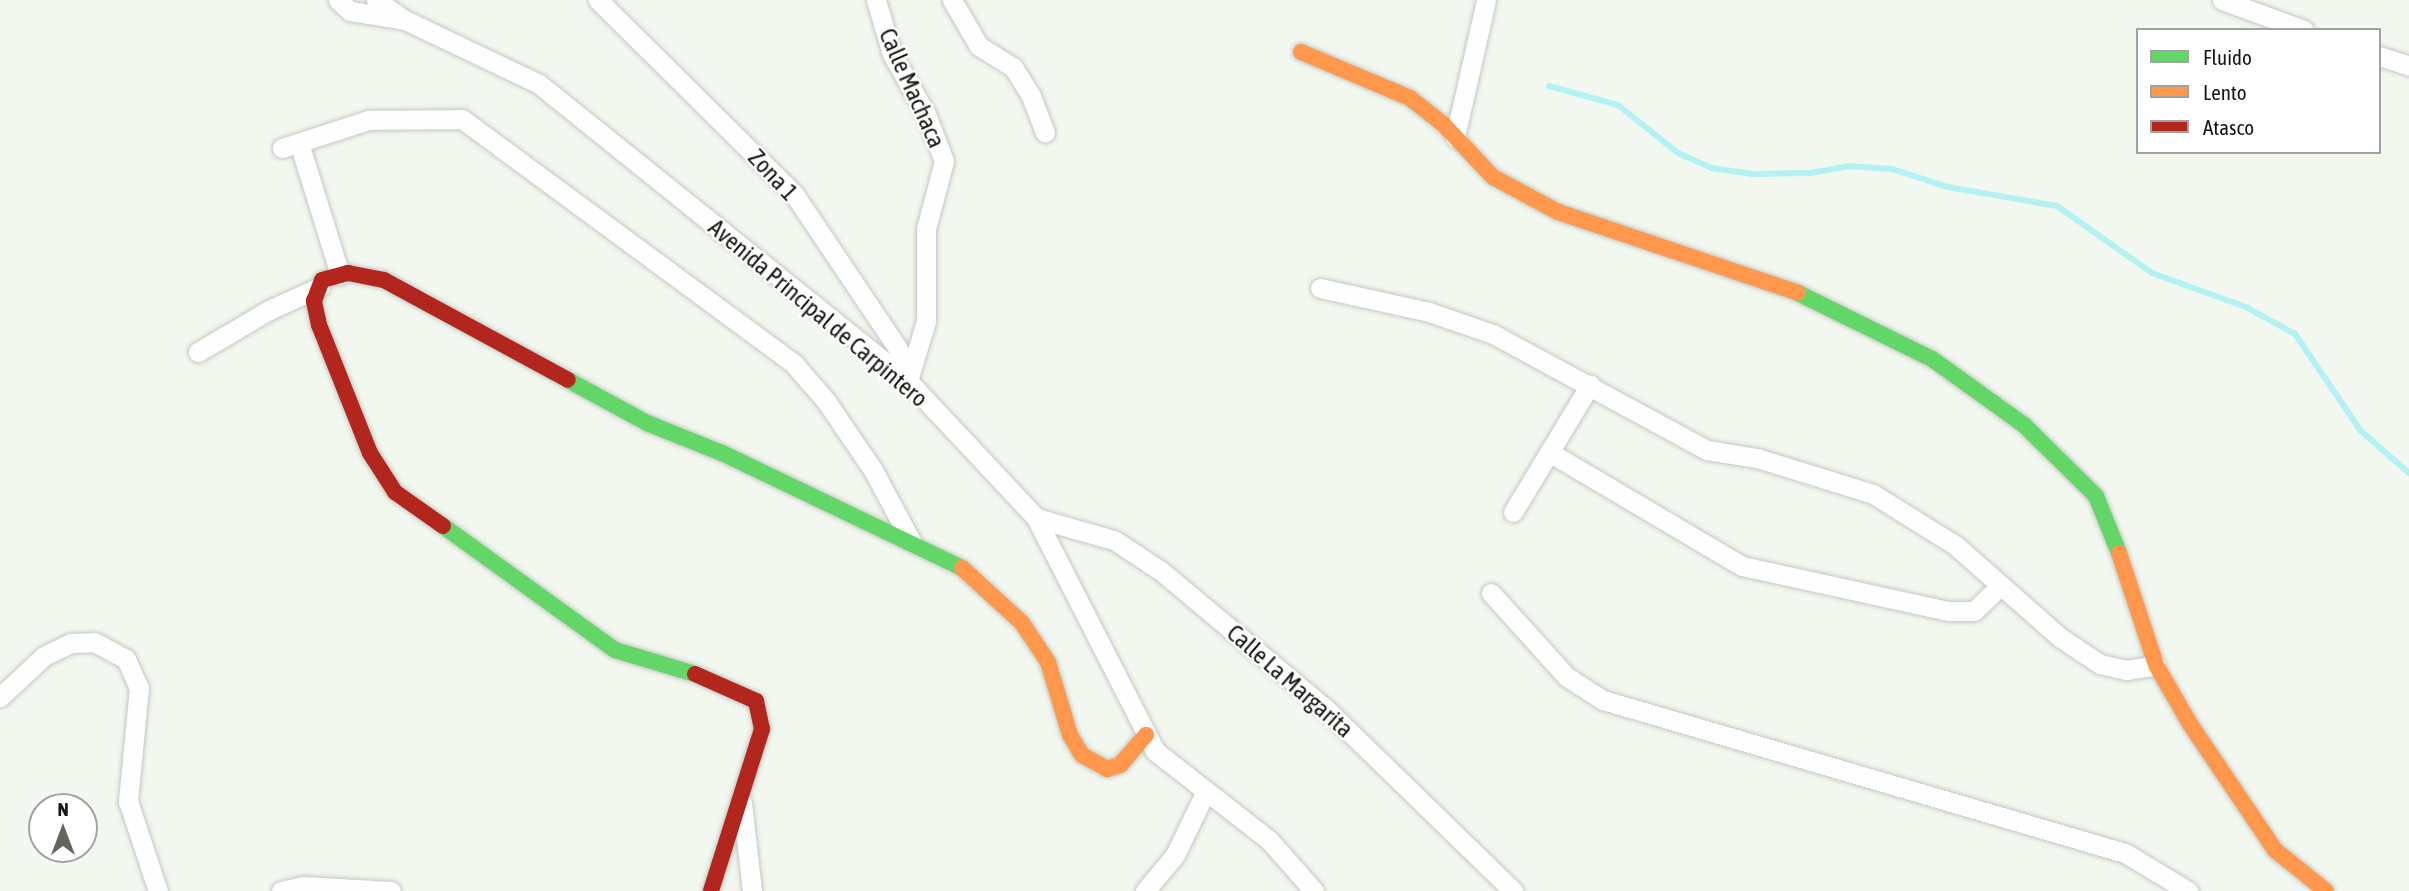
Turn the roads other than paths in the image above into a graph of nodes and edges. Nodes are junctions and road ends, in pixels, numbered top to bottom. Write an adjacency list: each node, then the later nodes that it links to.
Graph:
1 (338, 0): 8 (street)
2 (376, 0): 8 (street, Avenida Principal de Carpintero)
3 (598, 0): 19 (street, Zona 1)
4 (876, 0): 19 (street, Calle Machaca)
5 (952, 0): 13 (street)
6 (1486, 0): 14 (street)
7 (2222, 0): 9 (street)
8 (405, 20): 19 (street, Avenida Principal de Carpintero)
9 (2299, 28)
10 (1301, 52): 14 (street)
11 (2381, 57): 12 (street)
12 (2409, 65)
13 (1045, 132)
14 (1455, 136): 27 (street)
15 (340, 275): 16 (street); 24 (street); 24 (street)
16 (320, 287): 18 (street); 31 (street)
17 (1321, 288): 20 (street)
18 (198, 352)
19 (908, 381): 23 (street, Avenida Principal de Carpintero)
20 (1590, 385): 21 (street); 25 (street)
21 (1549, 452): 22 (street); 25 (street)
22 (1513, 512)
23 (1035, 518): 29 (street, Avenida Principal de Carpintero); 39 (street, Calle La Margarita)
24 (911, 541): 29 (street)
25 (2001, 585): 27 (street)
26 (1491, 593): 40 (street)
27 (2156, 665): 41 (street)
28 (0, 697): 32 (street)
29 (1146, 735): 30 (street, Avenida Principal de Carpintero)
30 (1206, 791): 37 (street); 38 (street, Avenida Principal de Carpintero)
31 (742, 802): 35 (street); 36 (street)
32 (158, 891)
33 (281, 891): 34 (street)
34 (391, 891)
35 (711, 891)
36 (752, 891)
37 (1145, 891)
38 (1314, 891)
39 (1513, 891)
40 (2188, 891)
41 (2326, 891)

